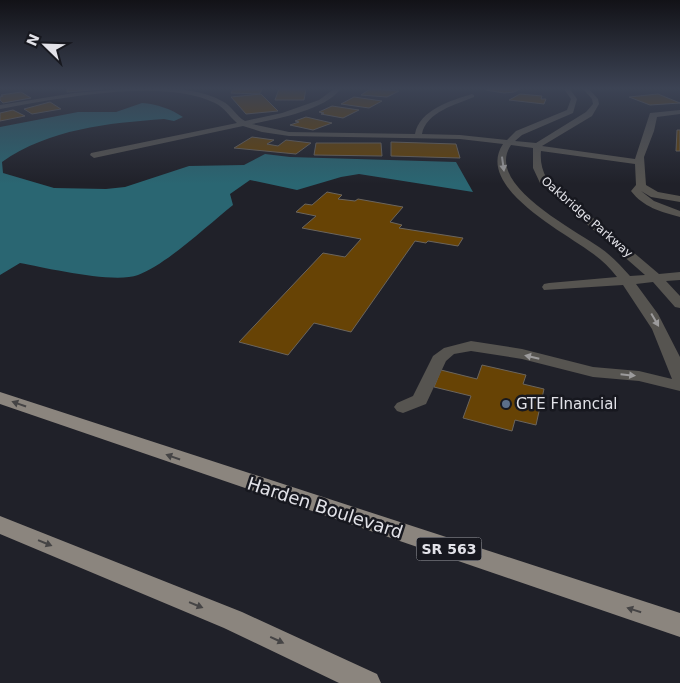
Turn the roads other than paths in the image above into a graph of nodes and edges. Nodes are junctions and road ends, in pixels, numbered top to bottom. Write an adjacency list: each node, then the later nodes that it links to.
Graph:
1 (242, 121): 7 (street)
2 (256, 121): 7 (street)
3 (424, 121): 8 (street)
4 (548, 121): 9 (street)
5 (578, 121): 10 (street)
6 (657, 121): 12 (street)
7 (247, 123): 8 (street); 11 (street)
8 (418, 136): 9 (street)
9 (509, 142): 10 (street); 18 (street, Oakbridge Parkway, one-way to 18)
10 (538, 145): 12 (street); 17 (street, Oakbridge Parkway)
11 (94, 154)
12 (640, 160): 13 (street)
13 (641, 186): 14 (street); 15 (street)
14 (680, 199)
15 (680, 214)
16 (680, 276): 17 (street)
17 (656, 278): 18 (street); 20 (street, Oakbridge Parkway)
18 (627, 280): 19 (street); 21 (street, Oakbridge Parkway, one-way to 21)
19 (549, 286)
20 (680, 304)
21 (680, 378)
22 (680, 386): 24 (street)
23 (0, 398): 26 (main road, Harden Boulevard / SR 563, one-way to 23)
24 (403, 407)
25 (0, 525): 27 (main road, one-way to 27)
26 (680, 626)
27 (368, 683)

